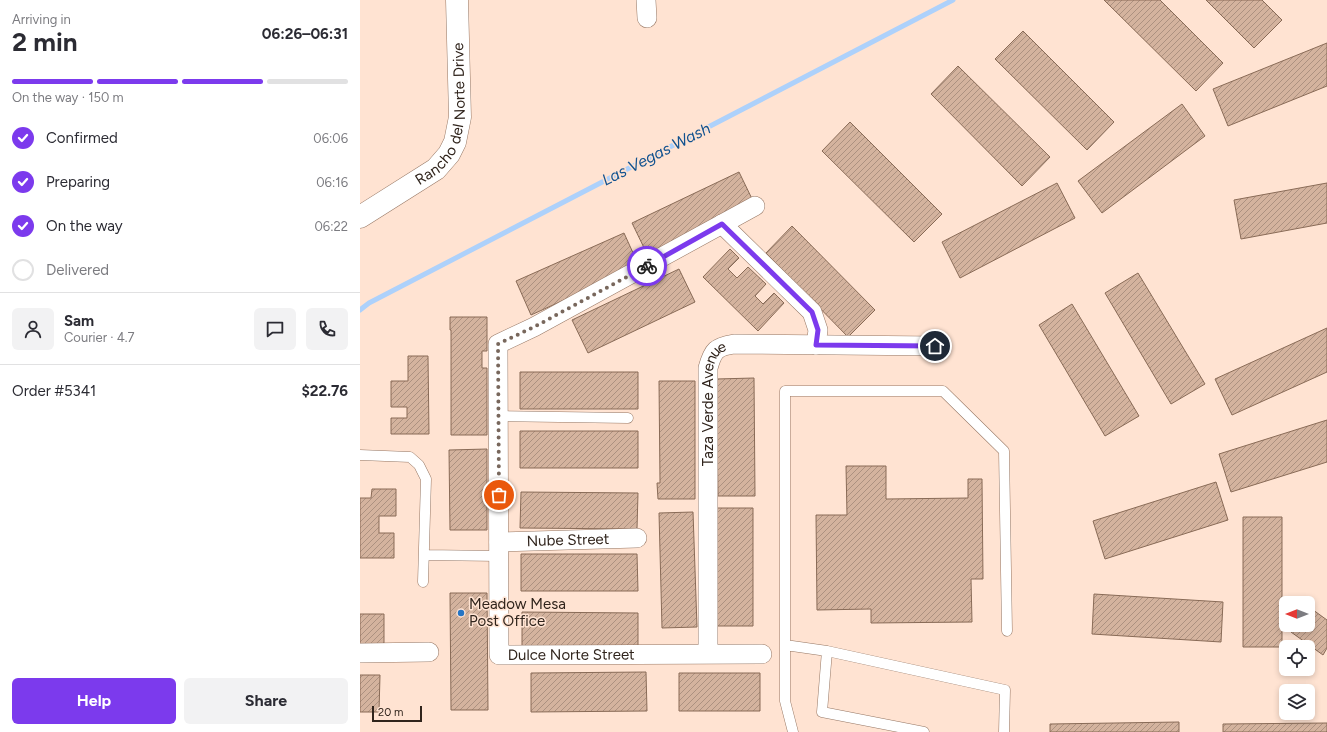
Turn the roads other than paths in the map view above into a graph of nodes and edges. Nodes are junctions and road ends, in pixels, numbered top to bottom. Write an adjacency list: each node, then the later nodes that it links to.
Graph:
1 (457, 0): 3 (street, Rancho del Norte Drive)
2 (755, 206): 4 (street)
3 (360, 217)
4 (722, 224): 5 (street); 7 (street, Dulce Norte Street)
5 (816, 345): 6 (street, Taza Verde Avenue); 19 (street, Taza Verde Avenue)
6 (935, 346)
7 (498, 416): 8 (lane); 11 (street, Dulce Norte Street)
8 (628, 418)
9 (360, 455): 12 (lane)
10 (637, 538): 11 (street, Nube Street)
11 (499, 549): 12 (lane); 19 (street, Dulce Norte Street)
12 (424, 555): 13 (lane)
13 (423, 582)
14 (1007, 631): 15 (lane)
15 (785, 645): 16 (lane); 22 (lane)
16 (827, 651): 21 (lane); 24 (lane)
17 (429, 652): 18 (street)
18 (360, 653)
19 (708, 653): 20 (street, Dulce Norte Street)
20 (762, 654)
21 (900, 730): 23 (lane)
22 (793, 732)
23 (924, 732)
24 (1004, 732)

